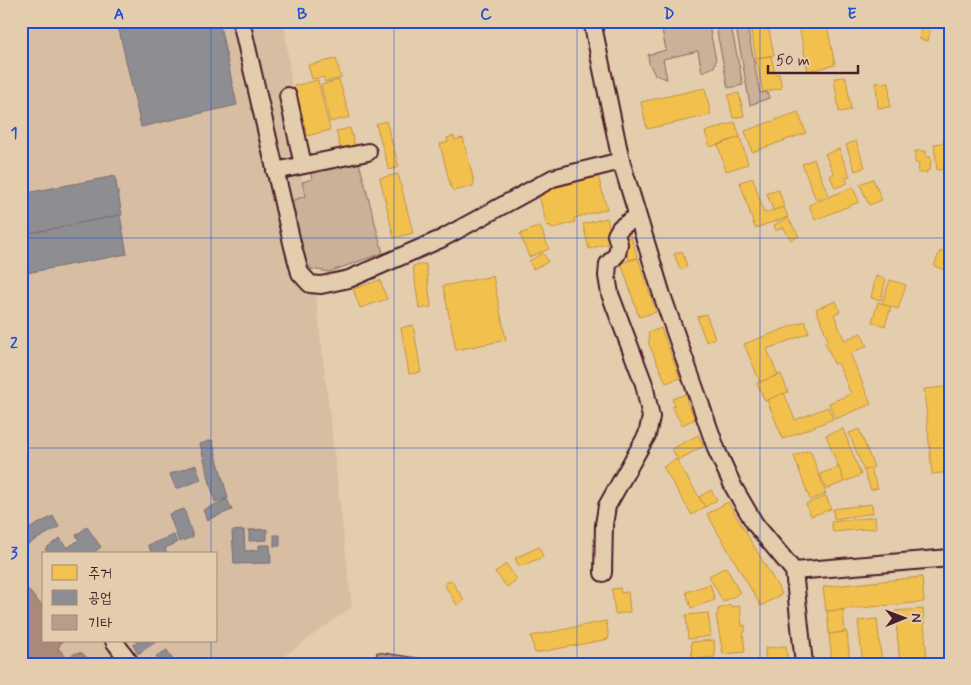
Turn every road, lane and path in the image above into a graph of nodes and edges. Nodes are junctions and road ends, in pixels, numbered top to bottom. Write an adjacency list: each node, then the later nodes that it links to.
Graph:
1 (241, 21): 7 (street)
2 (592, 21): 5 (street)
3 (288, 96): 6 (street)
4 (368, 152): 6 (street)
5 (620, 161): 7 (street); 8 (street)
6 (303, 165): 7 (street)
7 (275, 171)
8 (637, 216): 10 (street); 11 (street)
9 (950, 558): 10 (street)
10 (794, 571): 14 (street)
11 (603, 573)
12 (115, 642): 13 (street)
13 (131, 664)
14 (804, 664)

